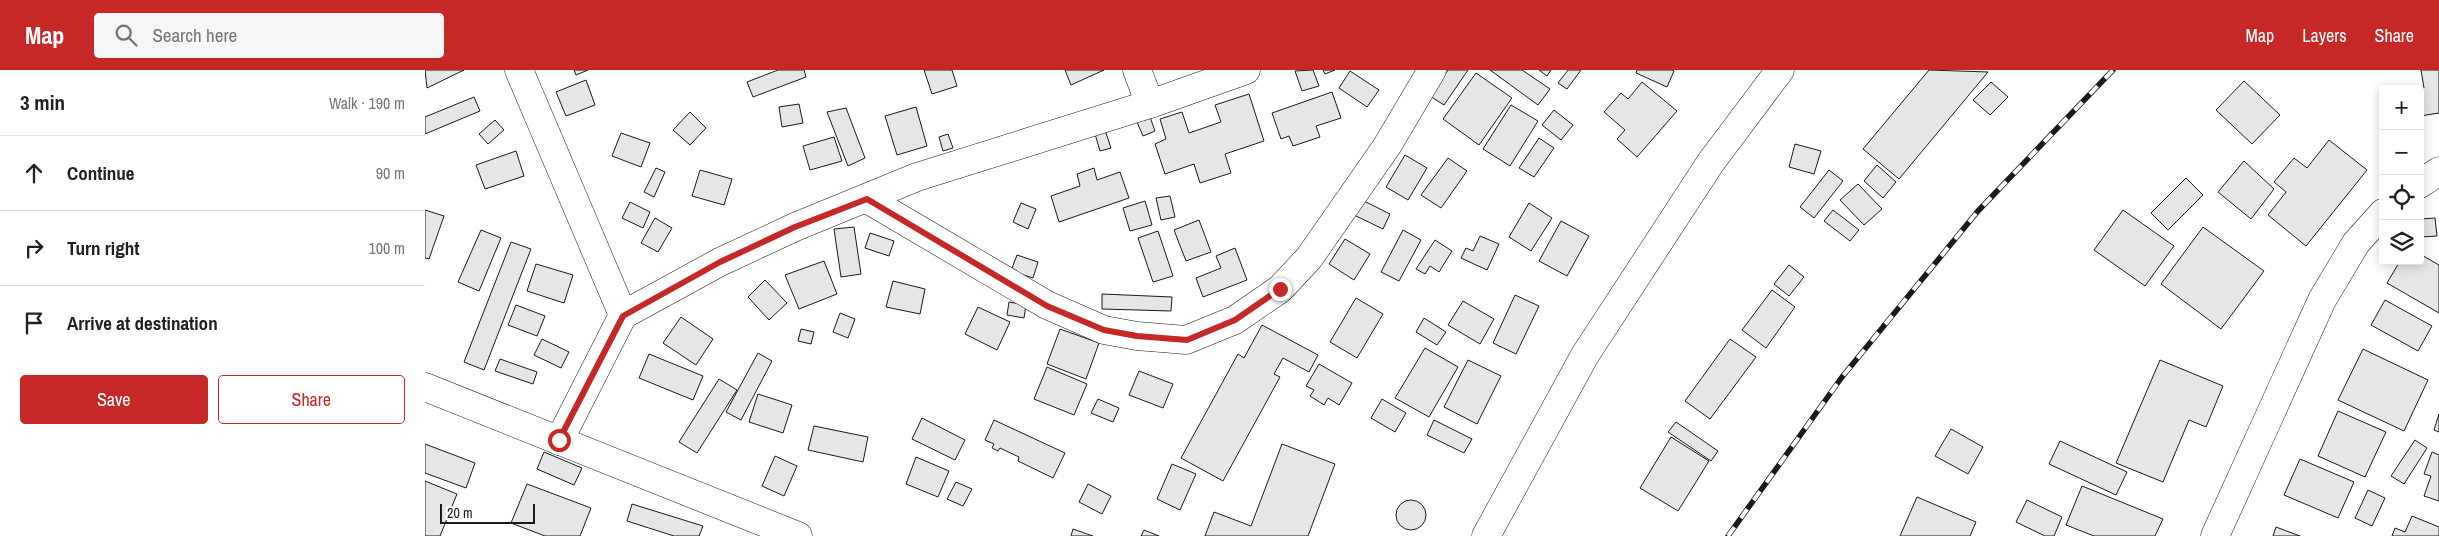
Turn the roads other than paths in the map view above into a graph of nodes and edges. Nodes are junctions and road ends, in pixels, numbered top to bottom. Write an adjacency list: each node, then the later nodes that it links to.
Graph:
1 (519, 70): 11 (street)
2 (1137, 70): 6 (street)
3 (1246, 70): 6 (street)
4 (1432, 70): 9 (street)
5 (1780, 70): 16 (street)
6 (1150, 104): 9 (street)
7 (2439, 171): 8 (street)
8 (2424, 181)
9 (867, 199): 11 (street)
10 (2379, 217): 17 (street)
11 (623, 316): 13 (street)
12 (425, 387): 13 (street)
13 (559, 440): 14 (street)
14 (737, 525): 15 (street)
15 (798, 536)
16 (1486, 536)
17 (2215, 536)

